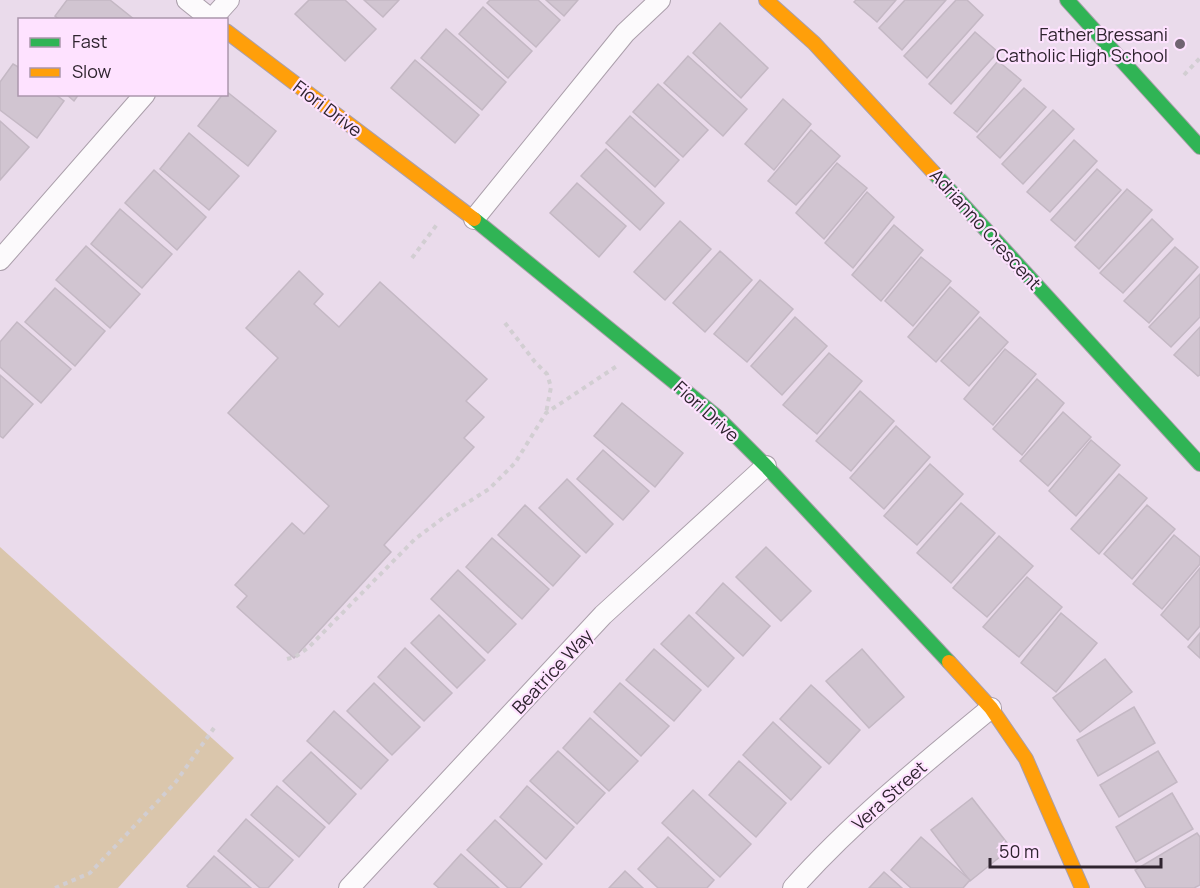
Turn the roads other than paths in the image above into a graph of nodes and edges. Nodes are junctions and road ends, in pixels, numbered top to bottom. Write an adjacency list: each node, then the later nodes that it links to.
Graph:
1 (187, 0): 6 (street)
2 (229, 0): 7 (street)
3 (660, 0): 11 (street)
4 (766, 0): 13 (street, Adrianno Crescent)
5 (1068, 0): 10 (street)
6 (210, 18)
7 (212, 18)
8 (228, 33): 11 (street, Fiori Drive)
9 (143, 96): 12 (street)
10 (1200, 147)
11 (474, 219): 14 (street, Fiori Drive)
12 (0, 260)
13 (1200, 464)
14 (766, 466): 15 (street, Fiori Drive); 16 (street, Beatrice Way)
15 (991, 708): 17 (street, Vera Street); 18 (street, Fiori Drive)
16 (349, 888)
17 (793, 888)
18 (1082, 888)

